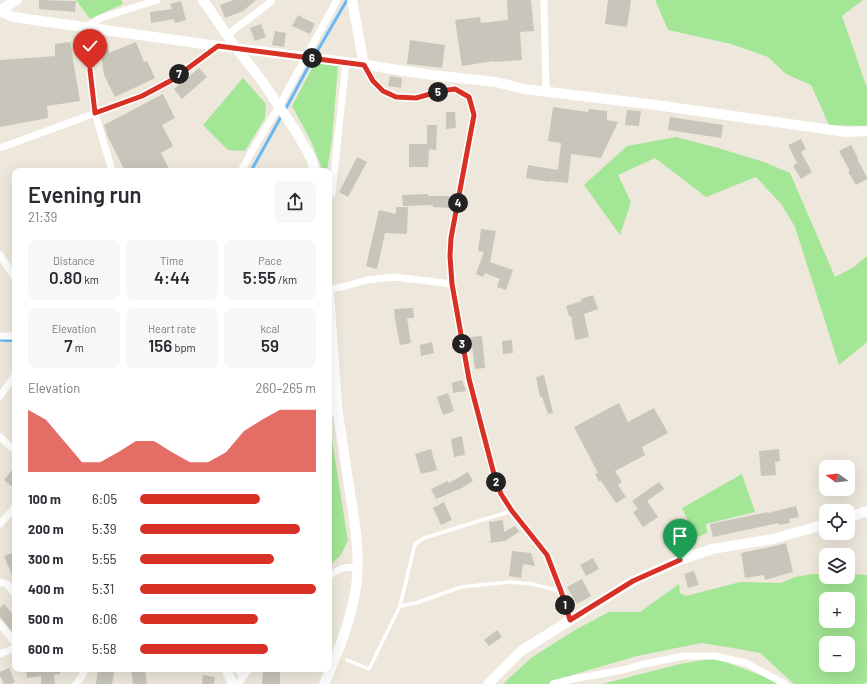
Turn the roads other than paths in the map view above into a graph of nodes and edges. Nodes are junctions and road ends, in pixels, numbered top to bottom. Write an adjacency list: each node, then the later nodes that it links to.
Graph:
1 (17, 0): 8 (street)
2 (157, 0): 9 (street)
3 (203, 0): 10 (street)
4 (337, 0): 13 (street)
5 (352, 0): 15 (street)
6 (544, 0): 16 (street)
7 (271, 1): 10 (street)
8 (0, 11): 9 (street)
9 (86, 27): 11 (street); 18 (street)
10 (227, 35): 12 (street)
11 (218, 46): 12 (street); 18 (street)
12 (236, 48): 13 (street); 17 (street)
13 (311, 58): 14 (street); 17 (street)
14 (346, 62): 15 (street); 24 (street)
15 (364, 65): 16 (street); 27 (street)
16 (546, 91): 19 (street)
17 (279, 106): 22 (street); 23 (street)
18 (95, 113): 20 (street); 21 (street)
19 (867, 131)
20 (0, 148)
21 (111, 168)
22 (243, 168)
23 (314, 168)
24 (332, 193)
25 (0, 255): 26 (street)
26 (12, 273)
27 (452, 284): 28 (street); 38 (street)
28 (332, 289)
29 (0, 336): 30 (street)
30 (12, 336)
31 (332, 364): 34 (street)
32 (12, 379): 33 (street)
33 (0, 396)
34 (334, 413): 43 (street)
35 (0, 437): 36 (street)
36 (12, 448)
37 (12, 510): 41 (street)
38 (512, 511): 47 (street); 48 (lane)
39 (867, 511): 40 (street)
40 (855, 515)
41 (0, 524)
42 (819, 526): 49 (street)
43 (358, 567): 44 (street); 55 (street)
44 (332, 574)
45 (0, 582): 46 (street)
46 (12, 585)
47 (561, 591): 48 (lane); 49 (street)
48 (400, 606): 54 (lane)
49 (570, 620): 66 (street)
50 (0, 624): 51 (street)
51 (12, 639)
52 (12, 649): 53 (street)
53 (0, 654)
54 (347, 660)
55 (332, 661)
56 (84, 672): 62 (street)
57 (227, 672): 63 (street)
58 (240, 672): 61 (street)
59 (246, 672): 61 (street)
60 (328, 672): 65 (street)
61 (243, 676): 64 (street)
62 (76, 684)
63 (233, 684)
64 (238, 684)
65 (324, 684)
66 (488, 684)
67 (553, 684): 68 (street)
68 (785, 684)

